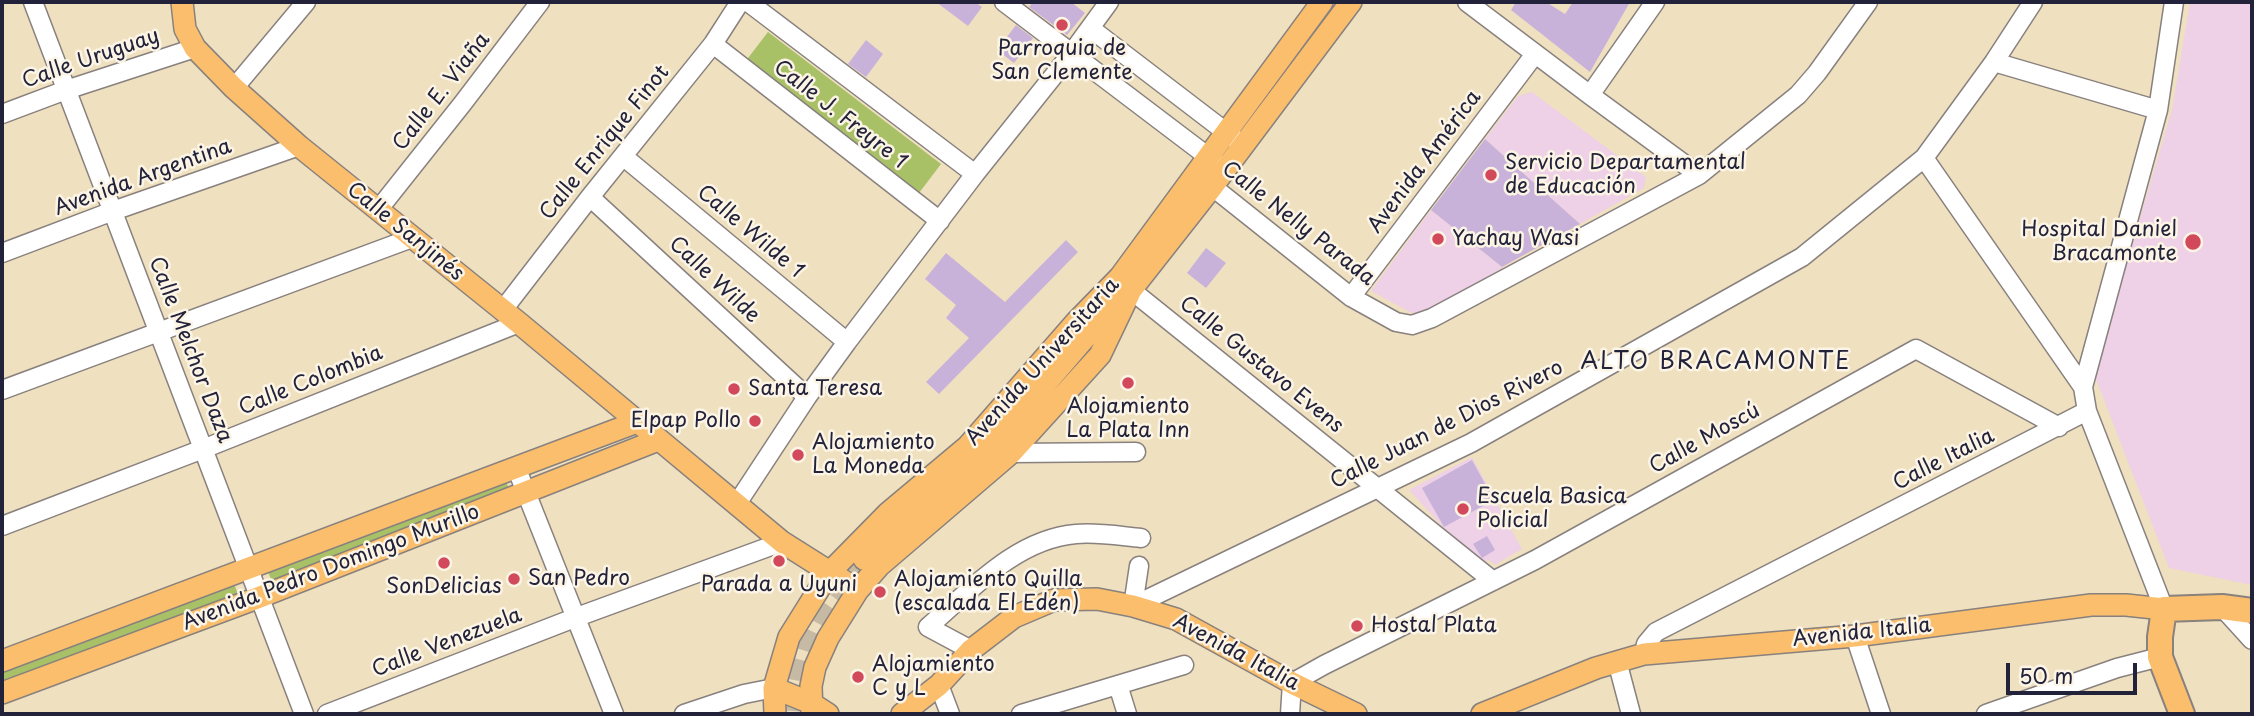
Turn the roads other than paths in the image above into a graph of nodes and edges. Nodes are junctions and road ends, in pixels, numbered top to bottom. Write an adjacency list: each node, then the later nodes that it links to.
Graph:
1 (33, 2): 23 (street, Calle Melchor Daza)
2 (182, 2): 18 (main road, Calle Sanjinés)
3 (306, 2): 22 (street)
4 (540, 2): 35 (street, Calle E. Viaña)
5 (740, 2): 17 (street, Calle Enrique Finot)
6 (748, 2): 32 (street, Calle J. Freyre 1)
7 (1004, 2): 19 (street, Calle Nelly Parada)
8 (1322, 2): 27 (main road, Avenida Universitaria)
9 (1351, 2): 27 (main road, Avenida Universitaria)
10 (1467, 2): 20 (street)
11 (1655, 2): 24 (street)
12 (1868, 2): 33 (street)
13 (2033, 2): 21 (street, Calle Juan de Dios Rivero)
14 (2174, 2): 25 (street)
15 (1101, 4): 16 (street)
16 (1090, 28): 19 (street); 27 (street)
17 (713, 44): 29 (street, Calle Enrique Finot); 37 (street, Calle J. Freyre 1)
18 (195, 48): 22 (main road, Calle Sanjinés); 23 (street, Calle Uruguay)
19 (1071, 54): 31 (street, Calle Nelly Parada); 32 (street)
20 (1535, 54): 24 (street); 41 (street, Avenida América)
21 (1994, 62): 25 (street); 30 (street, Calle Juan de Dios Rivero)
22 (234, 88): 28 (main road, Calle Sanjinés)
23 (66, 90): 26 (street, Calle Uruguay); 36 (street, Calle Melchor Daza)
24 (1590, 95): 33 (street)
25 (2158, 110): 45 (street)
26 (2, 114)
27 (1236, 139): 31 (main road, Avenida Universitaria)
28 (299, 146): 35 (main road, Calle Sanjinés); 36 (street, Avenida Argentina)
29 (624, 157): 34 (street, Calle Enrique Finot); 44 (street, Calle Wilde 1)
30 (1924, 158): 45 (street); 56 (street, Calle Juan de Dios Rivero)
31 (1210, 172): 40 (main road, Avenida Universitaria); 41 (street, Calle Nelly Parada)
32 (975, 174): 37 (street)
33 (1699, 175): 41 (street, Calle Nelly Parada)
34 (590, 197): 42 (street, Calle Enrique Finot); 47 (street, Calle Wilde)
35 (378, 210): 38 (main road, Calle Sanjinés)
36 (113, 211): 39 (street, Avenida Argentina); 43 (street, Calle Melchor Daza)
37 (940, 221): 44 (street)
38 (412, 238): 42 (main road, Calle Sanjinés); 43 (street)
39 (2, 253)
40 (1126, 284): 54 (main road, Avenida Universitaria); 56 (street, Calle Gustavo Evens); 62 (main road); 65 (main road, Avenida Universitaria)
41 (1351, 297)
42 (510, 317): 49 (main road, Calle Sanjinés); 52 (street, Calle Colombia)
43 (159, 332): 46 (street); 52 (street, Calle Melchor Daza)
44 (847, 342): 47 (street)
45 (2083, 387): 48 (street)
46 (2, 390)
47 (807, 397): 58 (street)
48 (2087, 411): 50 (street, Calle Italia); 71 (street)
49 (636, 422): 51 (main road, Calle Sanjinés); 55 (main road, Avenida Pedro Domingo Murillo)
50 (2059, 427): 66 (street, Calle Moscú); 77 (street, Calle Italia)
51 (658, 440): 57 (main road, Avenida Pedro Domingo Murillo); 58 (main road, Calle Sanjinés)
52 (203, 449): 59 (street, Calle Colombia); 64 (street, Calle Melchor Daza)
53 (1136, 452): 54 (street)
54 (1011, 453): 67 (main road, Avenida Universitaria)
55 (516, 467): 57 (street); 64 (main road, Avenida Pedro Domingo Murillo)
56 (1378, 488): 66 (street, Calle Gustavo Evens); 69 (street, Calle Juan de Dios Rivero)
57 (526, 492): 68 (main road, Avenida Pedro Domingo Murillo); 73 (street)
58 (736, 505): 61 (main road, Calle Sanjinés)
59 (2, 526)
60 (1141, 538): 76 (street)
61 (782, 542): 65 (main road, Calle Sanjinés); 73 (street, Calle Venezuela)
62 (864, 559)
63 (1139, 566): 69 (street)
64 (248, 567): 68 (street, Calle Melchor Daza); 79 (main road, Avenida Pedro Domingo Murillo)
65 (829, 573): 67 (main road, Calle Sanjinés); 85 (main road, Avenida Universitaria)
66 (1493, 581): 82 (street, Calle Moscú)
67 (858, 590): 87 (main road, Avenida Universitaria)
68 (260, 597): 86 (main road, Avenida Pedro Domingo Murillo); 88 (street, Calle Melchor Daza)
69 (1133, 606): 76 (main road, Avenida Italia); 82 (main road, Avenida Italia)
70 (2222, 607): 71 (highway, Avenida Italia); 72 (highway, Avenida Italia); 75 (street)
71 (2164, 608): 74 (main road, Avenida Italia); 78 (highway)
72 (2252, 611)
73 (577, 617): 89 (street, Calle Venezuela); 90 (street)
74 (1855, 636): 77 (main road, Avenida Italia); 100 (street)
75 (2252, 639)
76 (971, 650): 83 (main road, Avenida Italia)
77 (1644, 654): 81 (main road, Avenida Italia)
78 (2161, 657): 101 (street); 102 (highway)
79 (2, 661)
80 (1184, 665): 84 (street)
81 (1606, 665): 98 (main road, Avenida Italia); 99 (street)
82 (1292, 683): 96 (street); 97 (main road, Avenida Italia)
83 (939, 685): 92 (main road, Avenida Italia); 93 (street)
84 (1118, 685): 94 (street); 95 (street)
85 (774, 688): 87 (main road); 87 (main road, Avenida Universitaria); 91 (street)
86 (2, 693)
87 (802, 712)
88 (304, 714)
89 (327, 714)
90 (614, 714)
91 (684, 714)
92 (902, 714)
93 (950, 714)
94 (1021, 714)
95 (1127, 714)
96 (1290, 714)
97 (1356, 714)
98 (1482, 714)
99 (1631, 714)
100 (1881, 714)
101 (1986, 714)
102 (2182, 714)

